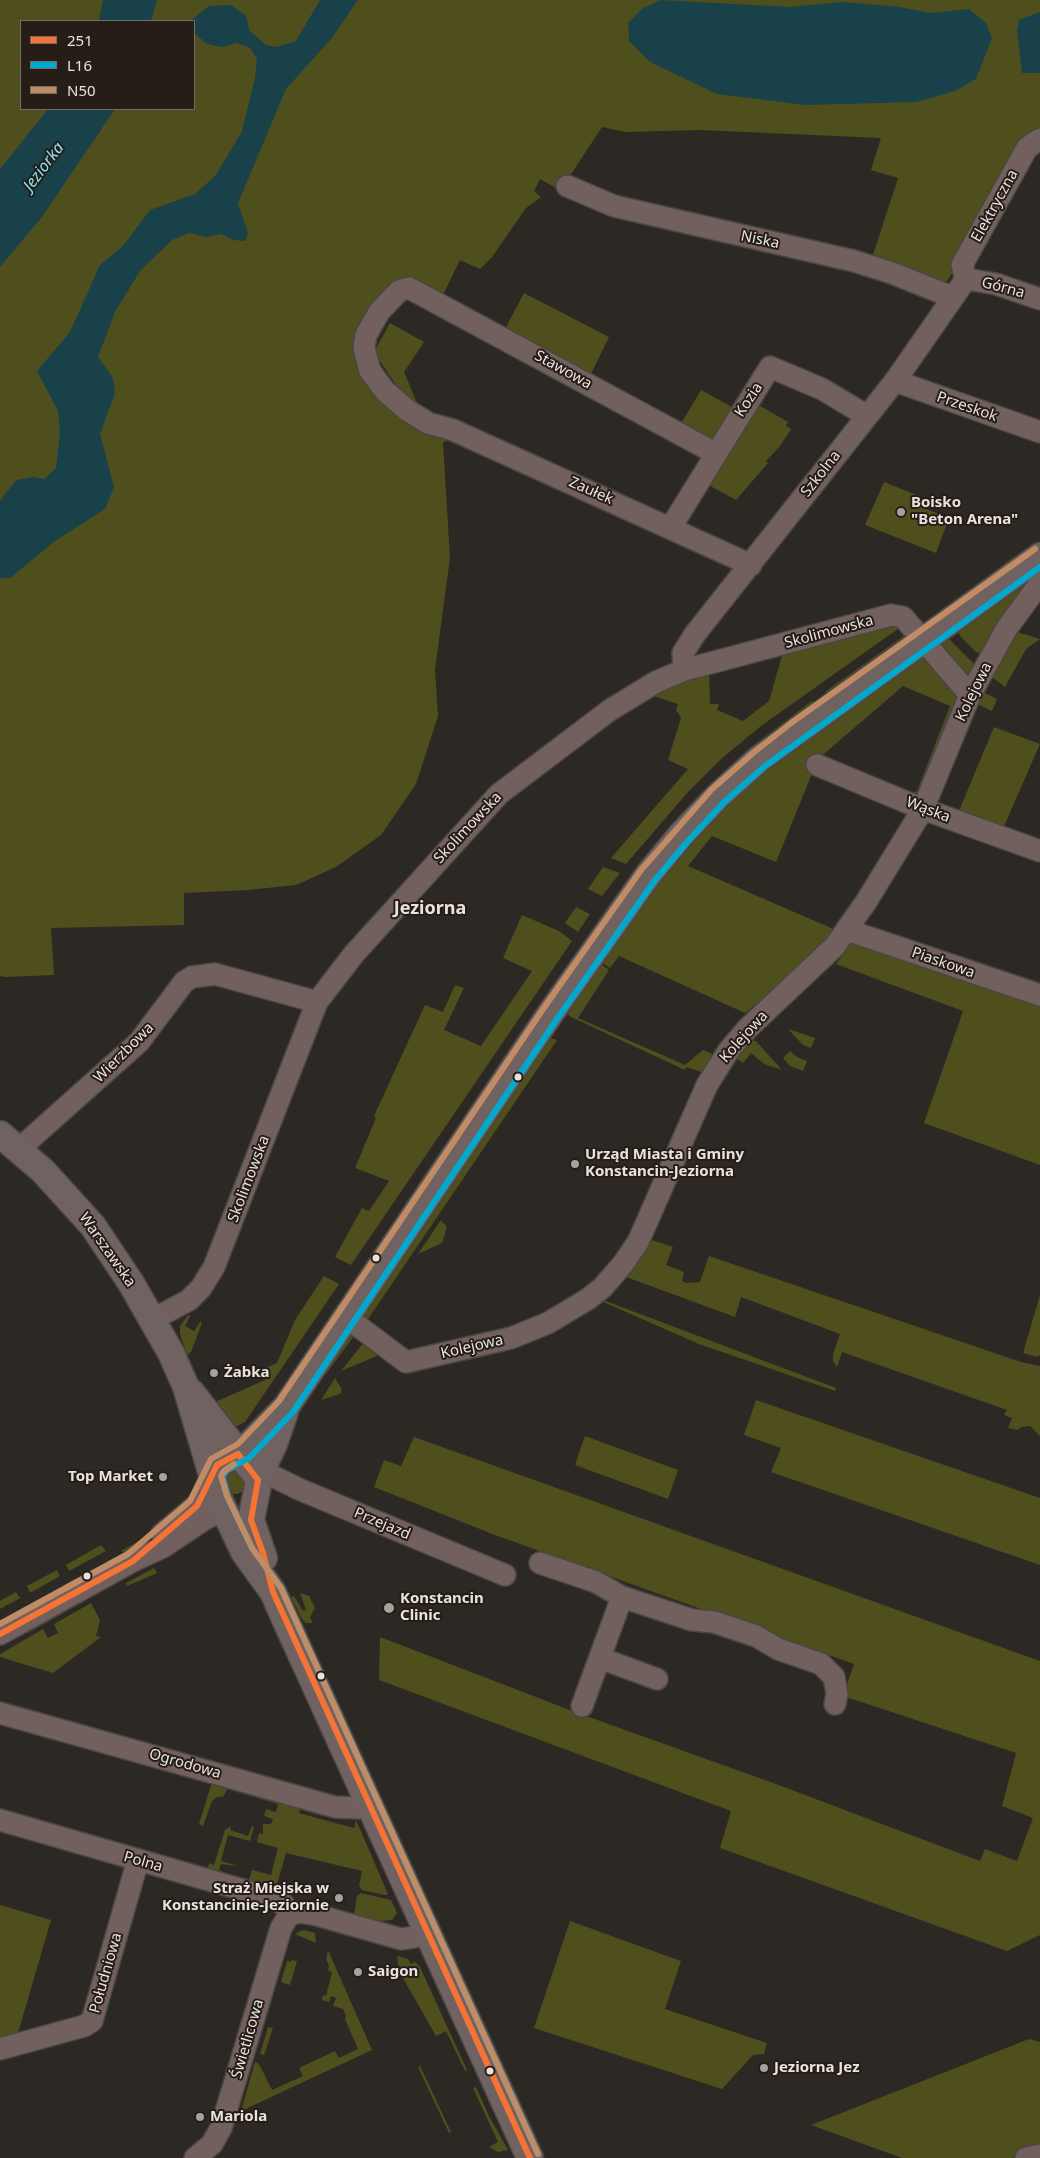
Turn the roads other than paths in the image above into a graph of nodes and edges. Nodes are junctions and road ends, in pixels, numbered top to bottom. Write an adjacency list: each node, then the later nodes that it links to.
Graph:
1 (1040, 139): 3 (street, Elektryczna)
2 (567, 186): 4 (street, Niska)
3 (966, 279): 4 (street, Szkolna); 5 (street, Górna)
4 (952, 298): 6 (street, Szkolna)
5 (1040, 299)
6 (895, 381): 7 (street, Szkolna); 9 (street, Przeskok)
7 (867, 416): 10 (street, Kozia); 13 (street, Szkolna)
8 (428, 424): 10 (street, Stawowa); 11 (street, Zaułek)
9 (1040, 432)
10 (715, 453): 11 (street, Kozia)
11 (671, 527): 13 (street, Zaułek)
12 (1040, 556): 15 (main road)
13 (751, 565): 16 (street, Szkolna)
14 (1040, 583): 17 (street, Kolejowa)
15 (924, 640): 16 (street, Skolimowska); 17 (street, Skolimowska); 25 (main road)
16 (684, 670): 23 (street, Skolimowska)
17 (970, 695): 19 (street, Kolejowa)
18 (817, 765): 19 (street, Wąska)
19 (924, 809): 20 (street, Wąska); 21 (street, Kolejowa)
20 (1040, 851)
21 (847, 930): 22 (street, Piaskowa); 25 (street, Kolejowa)
22 (1040, 995)
23 (317, 1002): 24 (street, Wierzbowa); 26 (street, Skolimowska)
24 (9, 1142): 26 (main road, Warszawska)
25 (346, 1317): 28 (main road)
26 (152, 1320): 27 (main road, Warszawska)
27 (186, 1387): 29 (main road, Warszawska); 30 (main road, Warszawska)
28 (286, 1407): 29 (main road); 31 (main road)
29 (238, 1454): 30 (main road); 31 (main road, Warszawska)
30 (212, 1475): 32 (main road, Warszawska); 33 (street)
31 (258, 1479): 32 (main road); 35 (street, Przejazd); 36 (main road)
32 (224, 1510): 33 (street); 36 (main road)
33 (133, 1561): 38 (street)
34 (540, 1563): 37 (street)
35 (504, 1575)
36 (273, 1592): 44 (main road)
37 (622, 1597): 39 (street); 41 (street)
38 (0, 1634)
39 (600, 1658): 40 (street); 42 (street)
40 (657, 1679)
41 (835, 1704)
42 (582, 1706)
43 (0, 1713): 44 (street, Ogrodowa)
44 (370, 1805): 48 (main road)
45 (0, 1820): 46 (street, Polna)
46 (138, 1860): 47 (street, Polna); 49 (street, Południowa)
47 (291, 1914): 48 (street); 51 (street, Świetlicowa)
48 (427, 1934): 52 (main road)
49 (0, 2049)
50 (1040, 2155): 53 (street)
51 (195, 2158)
52 (530, 2158)
53 (1026, 2158)

